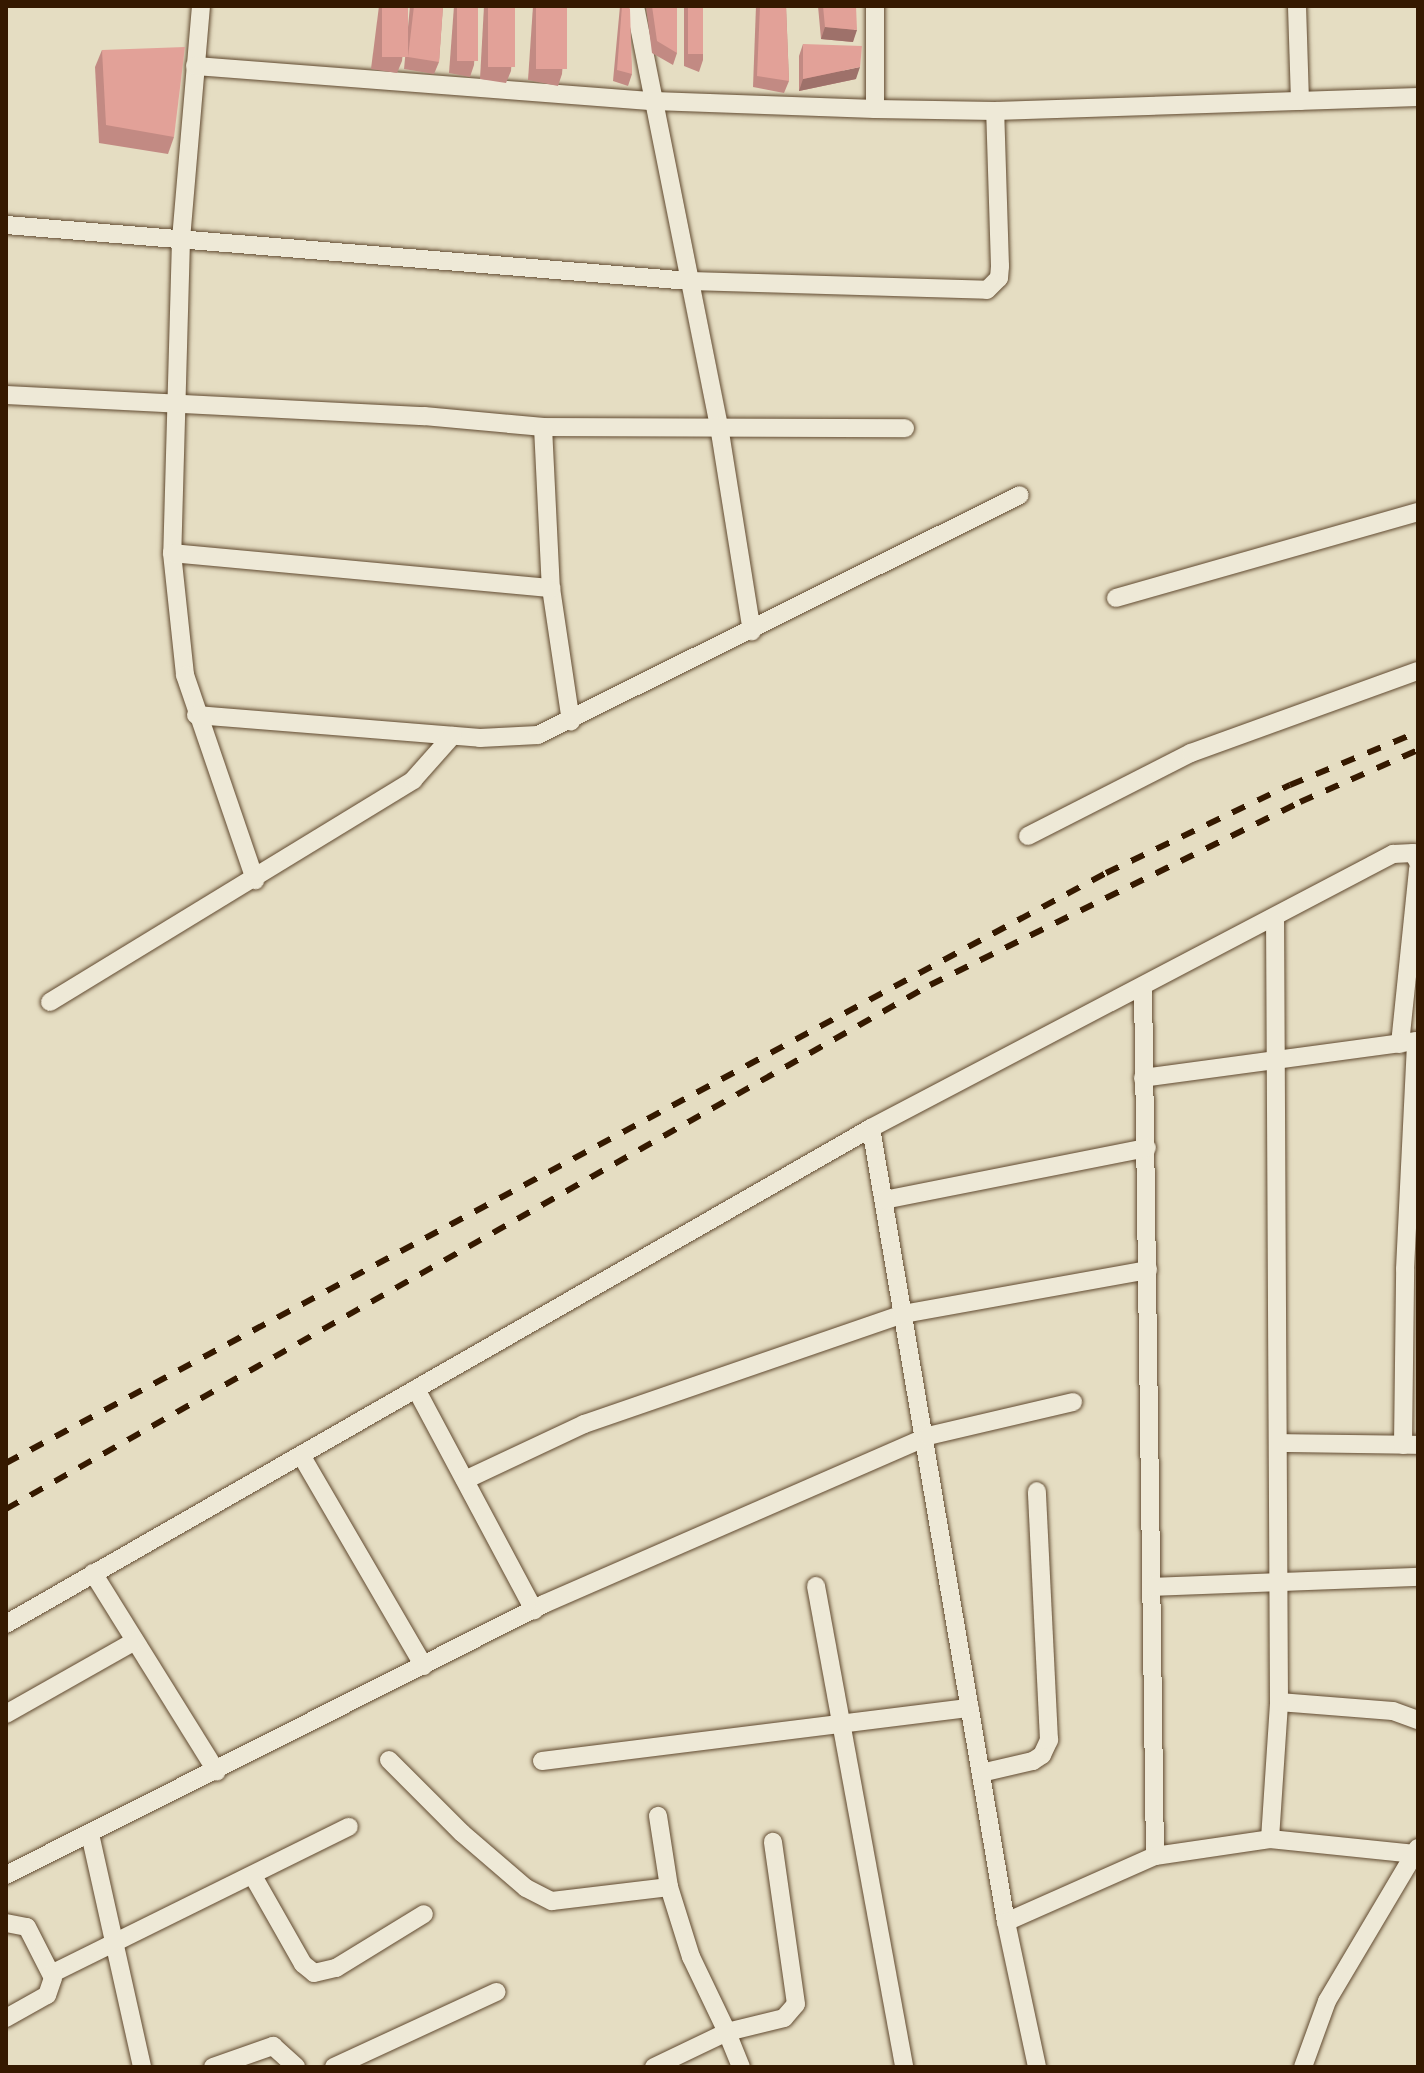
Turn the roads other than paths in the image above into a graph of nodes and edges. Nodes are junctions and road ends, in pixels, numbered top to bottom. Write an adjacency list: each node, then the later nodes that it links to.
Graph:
1 (201, 6): 5 (street)
2 (635, 6): 7 (street)
3 (875, 6): 9 (street)
4 (1297, 6): 8 (street)
5 (195, 66): 7 (street); 12 (street)
6 (1418, 97): 8 (street)
7 (654, 101): 9 (street); 13 (street)
8 (1300, 101): 10 (street)
9 (875, 109): 10 (street)
10 (995, 111): 13 (street)
11 (6, 225): 12 (street)
12 (181, 240): 13 (street); 15 (street)
13 (690, 281): 16 (street)
14 (6, 395): 15 (street)
15 (177, 405): 17 (street); 21 (street)
16 (719, 426): 17 (street); 18 (street); 24 (street)
17 (543, 427): 22 (street)
18 (905, 428)
19 (1020, 495): 24 (street)
20 (1418, 512): 23 (street)
21 (172, 553): 22 (street); 26 (street)
22 (551, 588): 27 (street)
23 (1116, 598)
24 (752, 631): 27 (street)
25 (1418, 671): 29 (street)
26 (196, 715): 28 (street); 32 (street)
27 (571, 722): 28 (street)
28 (452, 736): 32 (street)
29 (1028, 836)
30 (1418, 862): 33 (street)
31 (1418, 869): 36 (street)
32 (255, 880): 35 (street)
33 (1275, 918): 34 (street); 37 (street)
34 (1143, 986): 38 (street); 39 (street)
35 (50, 1002)
36 (1411, 1042): 37 (street); 48 (street)
37 (1277, 1064): 38 (street); 47 (street)
38 (1143, 1078): 40 (street)
39 (871, 1128): 41 (street); 44 (street)
40 (1147, 1148): 41 (street); 42 (street)
41 (884, 1200): 43 (street)
42 (1148, 1270): 43 (street); 56 (street)
43 (903, 1314): 46 (street); 50 (street)
44 (416, 1389): 49 (street); 50 (street)
45 (1073, 1402): 46 (street)
46 (928, 1436): 57 (street); 62 (street)
47 (1280, 1443): 48 (street); 54 (street)
48 (1410, 1445)
49 (301, 1455): 52 (street); 60 (street)
50 (465, 1480): 57 (street)
51 (1037, 1491): 69 (street)
52 (93, 1573): 58 (street); 59 (street)
53 (1418, 1577): 54 (street)
54 (1278, 1579): 56 (street); 61 (street)
55 (816, 1586): 65 (street)
56 (1152, 1587): 76 (street)
57 (534, 1610): 60 (street)
58 (6, 1624)
59 (135, 1641): 63 (street); 68 (street)
60 (424, 1666): 68 (street)
61 (1279, 1702): 64 (street); 73 (street)
62 (970, 1708): 65 (street); 69 (street)
63 (6, 1714)
64 (1418, 1720)
65 (838, 1724): 67 (street); 94 (street)
66 (389, 1760): 79 (street)
67 (542, 1761)
68 (217, 1772): 72 (street)
69 (981, 1773): 81 (street)
70 (658, 1816): 79 (street)
71 (349, 1827): 78 (street)
72 (90, 1834): 77 (street); 83 (street)
73 (1270, 1839): 75 (street); 76 (street)
74 (773, 1842): 87 (street)
75 (1416, 1851): 96 (street)
76 (1155, 1856): 81 (street)
77 (6, 1875)
78 (253, 1876): 80 (street); 83 (street)
79 (669, 1887): 87 (street)
80 (424, 1914)
81 (1006, 1922): 95 (street)
82 (6, 1923): 84 (street)
83 (115, 1943): 84 (street); 88 (street)
84 (53, 1973): 86 (street)
85 (496, 1992): 91 (street)
86 (6, 2018)
87 (727, 2032): 92 (street); 93 (street)
88 (142, 2067)
89 (213, 2067): 90 (street)
90 (296, 2067)
91 (334, 2067)
92 (654, 2067)
93 (741, 2067)
94 (904, 2067)
95 (1037, 2067)
96 (1303, 2067)

